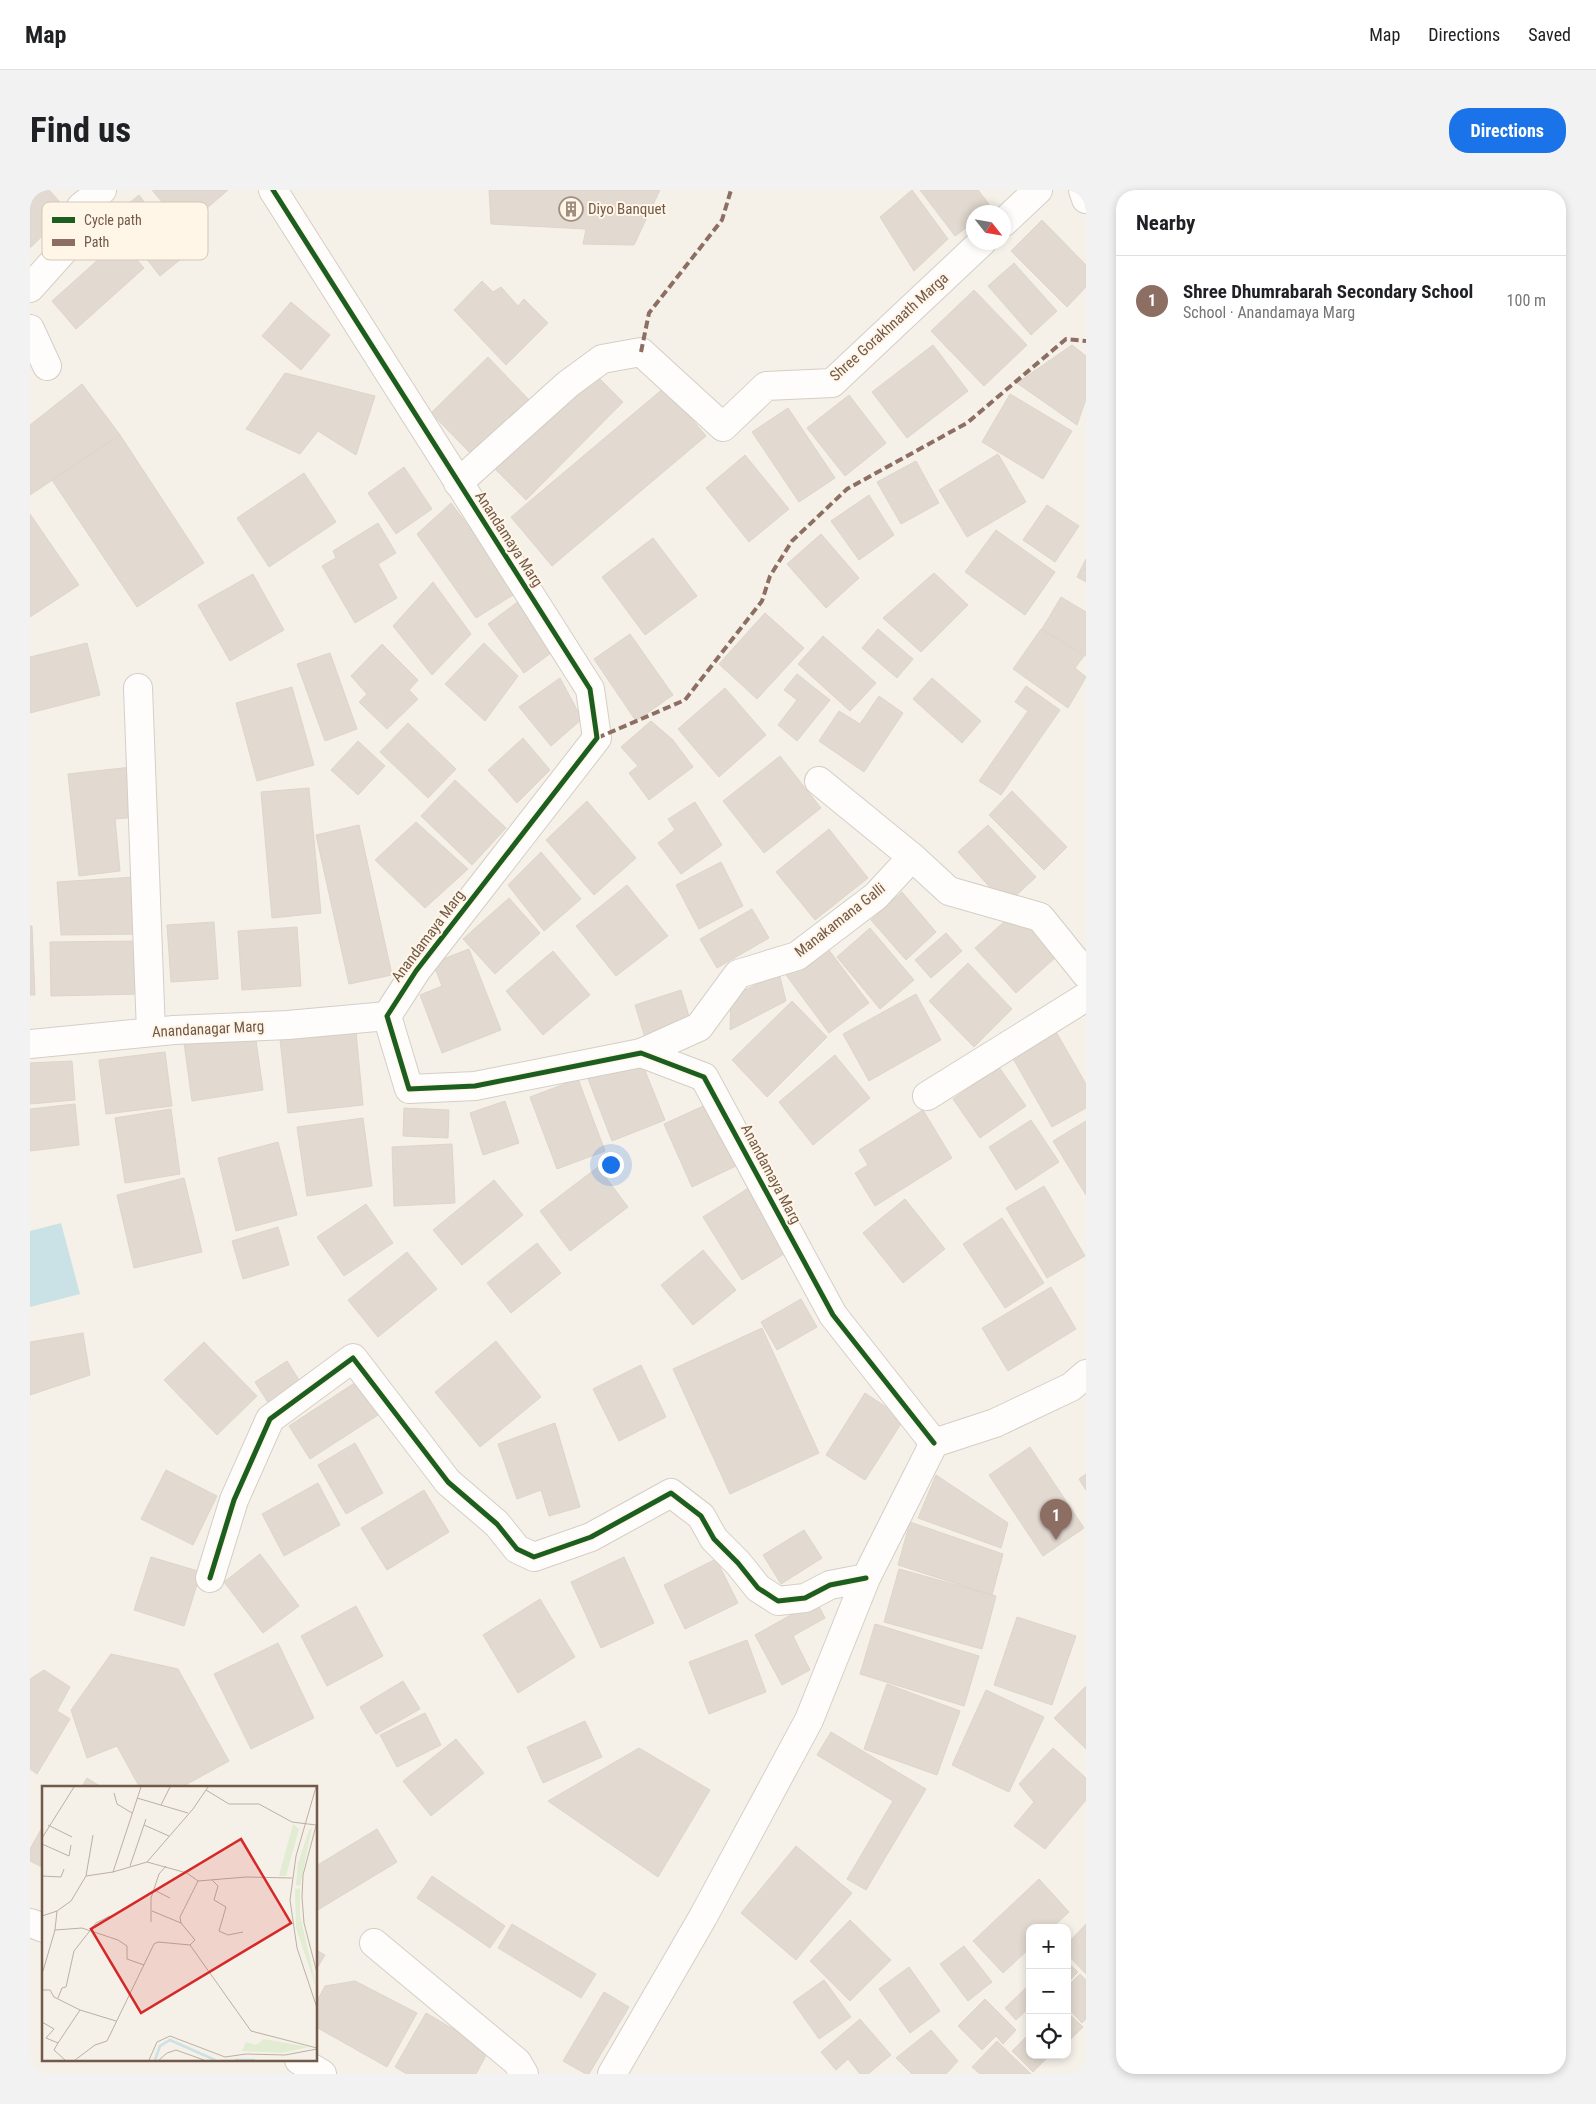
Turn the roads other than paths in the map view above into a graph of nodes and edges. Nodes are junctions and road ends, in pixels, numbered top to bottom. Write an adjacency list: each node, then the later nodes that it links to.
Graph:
1 (102, 190): 6 (street)
2 (274, 190): 13 (street, Anandamaya Marg)
3 (1038, 190): 7 (street)
4 (1083, 190): 5 (street)
5 (1086, 199)
6 (88, 202)
7 (1011, 215)
8 (973, 250): 13 (street, Shree Gorakhnaath Marga)
9 (55, 260): 10 (street)
10 (30, 288)
11 (30, 329): 12 (street)
12 (48, 366)
13 (458, 483): 19 (street, Anandamaya Marg)
14 (138, 688): 20 (street)
15 (819, 782): 16 (street)
16 (912, 857): 17 (street); 22 (street, Manakamana Galli)
17 (1086, 974)
18 (1086, 997): 23 (street)
19 (386, 1016): 20 (street, Anandanagar Marg); 22 (street)
20 (151, 1032): 21 (street, Anandanagar Marg)
21 (30, 1044)
22 (641, 1052): 25 (street, Anandamaya Marg)
23 (927, 1096)
24 (1086, 1374): 25 (street)
25 (934, 1443): 27 (street)
26 (210, 1578): 27 (street)
27 (866, 1578): 34 (street)
28 (30, 1923): 29 (street)
29 (42, 1927)
30 (374, 1943): 33 (street)
31 (302, 2062): 32 (street)
32 (322, 2074)
33 (524, 2074)
34 (612, 2074)

